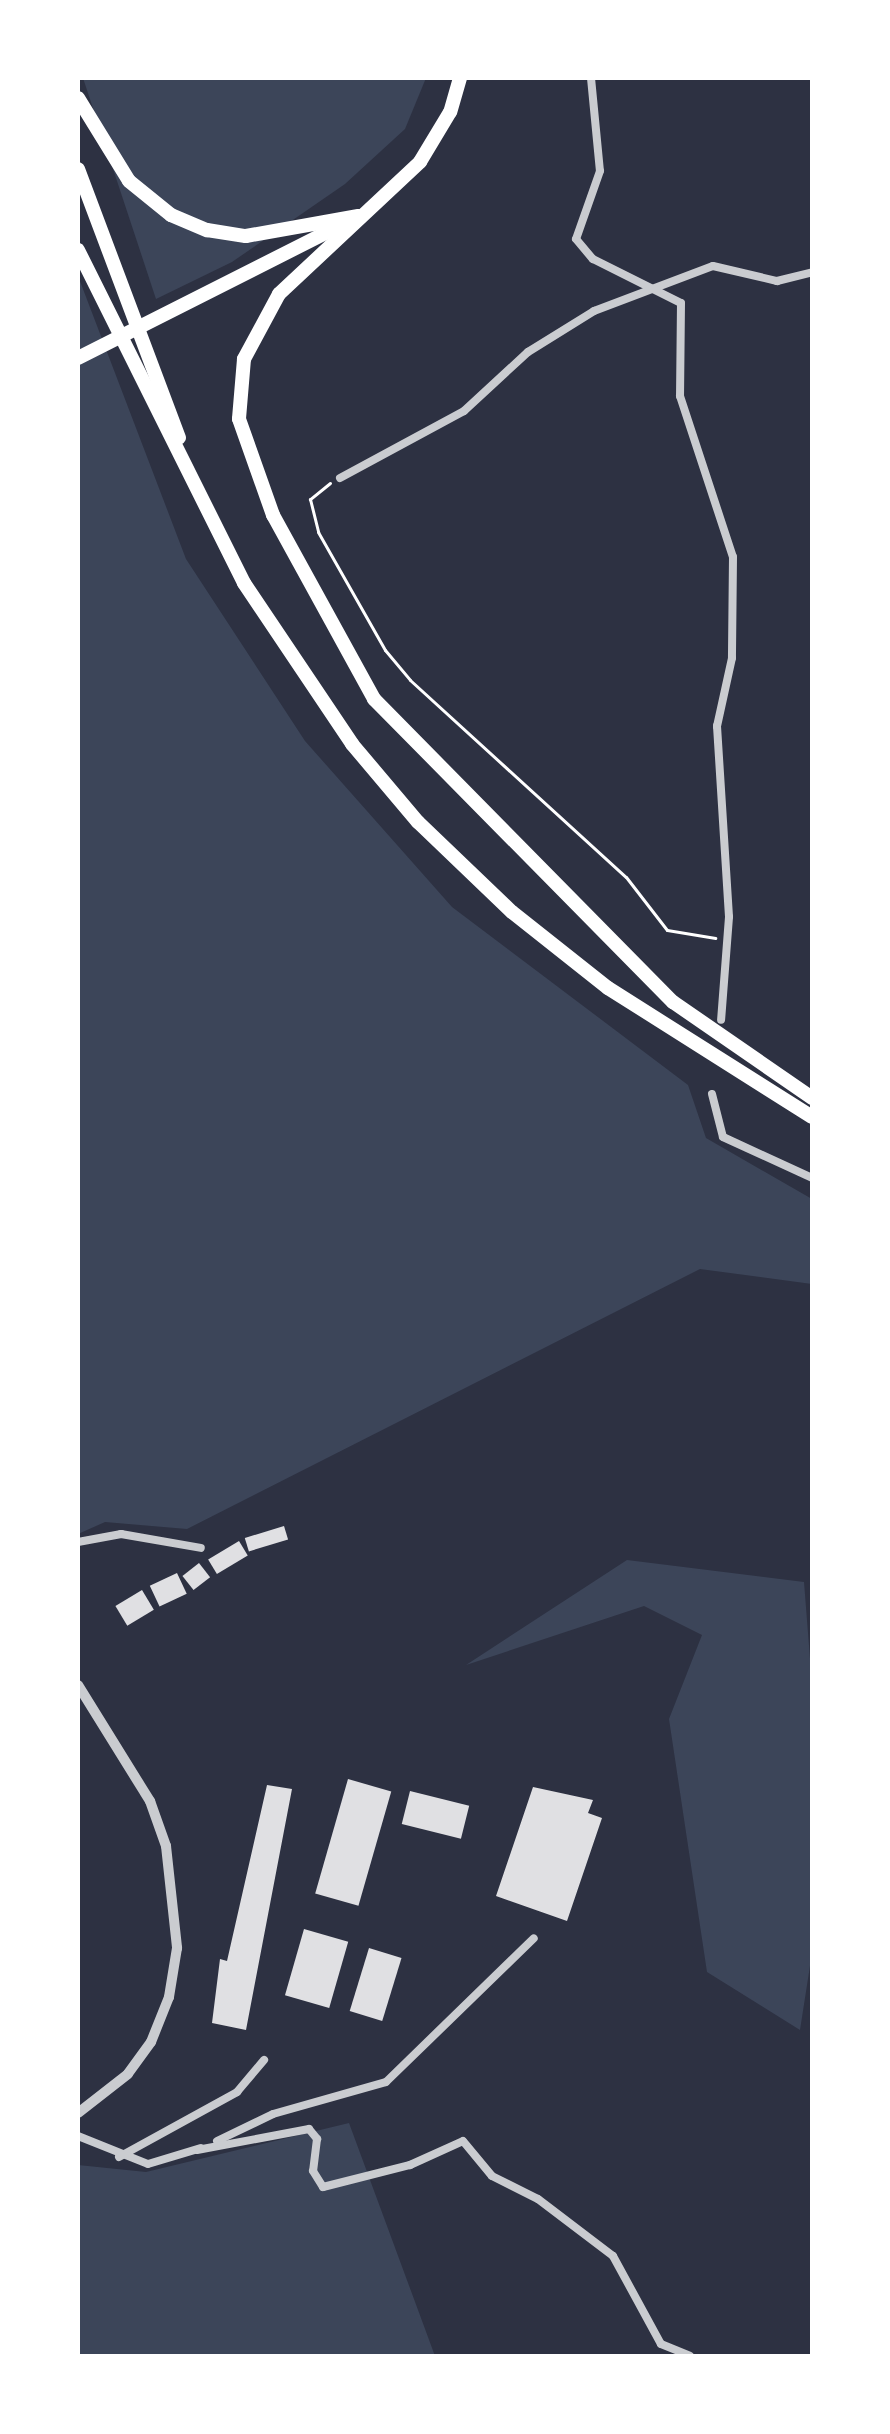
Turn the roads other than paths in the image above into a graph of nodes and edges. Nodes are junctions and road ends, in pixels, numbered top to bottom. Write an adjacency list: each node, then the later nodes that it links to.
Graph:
1 (460, 78): 5 (highway)
2 (591, 78): 8 (street)
3 (78, 98): 5 (highway)
4 (78, 169): 11 (highway)
5 (359, 216): 9 (highway); 14 (highway)
6 (78, 250): 11 (highway)
7 (812, 272): 8 (street)
8 (657, 286): 10 (street); 12 (street)
9 (83, 356)
10 (340, 478)
11 (206, 509): 15 (highway)
12 (721, 1020)
13 (712, 1094): 16 (street)
14 (812, 1098)
15 (812, 1117)
16 (812, 1178)
17 (78, 1542): 18 (street)
18 (201, 1548)
19 (78, 1685): 22 (street)
20 (534, 1938): 24 (street)
21 (264, 2060): 25 (street)
22 (78, 2113)
23 (78, 2136): 25 (street)
24 (197, 2150): 25 (street); 26 (street)
25 (118, 2157)
26 (690, 2356)

